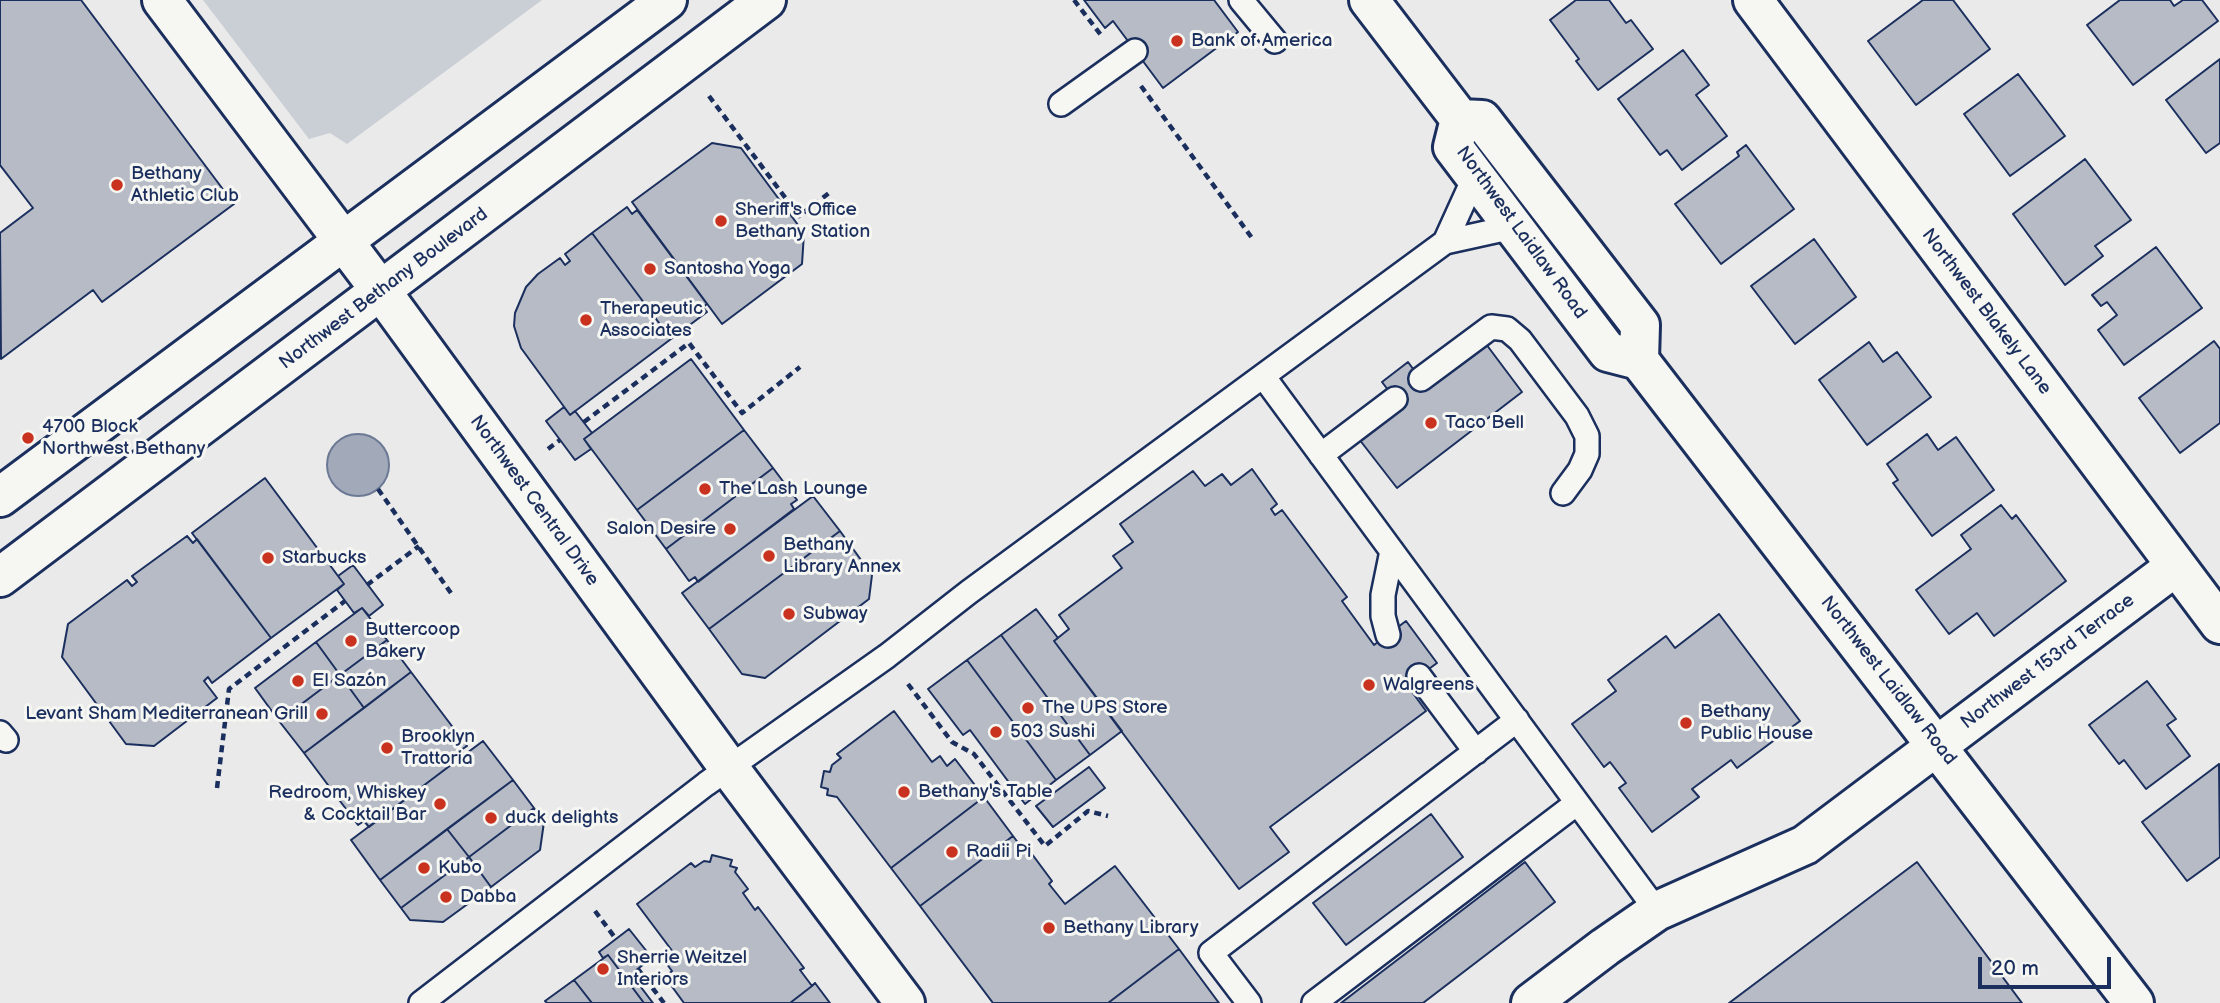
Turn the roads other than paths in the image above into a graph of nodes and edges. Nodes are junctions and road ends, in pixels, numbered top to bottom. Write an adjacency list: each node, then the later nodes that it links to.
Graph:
1 (162, 0): 13 (main road, Northwest Central Drive)
2 (667, 0): 13 (main road)
3 (766, 0): 15 (main road, Northwest Bethany Boulevard)
4 (1241, 0): 7 (lane)
5 (1369, 0): 10 (main road, Northwest Laidlaw Road)
6 (1753, 0): 24 (main road, Northwest Blakely Lane)
7 (1275, 41)
8 (1128, 56): 9 (lane)
9 (1061, 104)
10 (1460, 119): 11 (main road, Northwest Laidlaw Road); 16 (main road, Northwest Laidlaw Road)
11 (1475, 176): 12 (main road, Northwest Laidlaw Road); 14 (lane)
12 (1513, 227): 14 (lane); 16 (main road, Northwest Laidlaw Road)
13 (342, 242): 15 (main road, Northwest Central Drive); 22 (main road)
14 (1445, 242): 17 (lane)
15 (381, 292): 25 (main road, Northwest Bethany Boulevard); 32 (main road, Northwest Central Drive)
16 (1639, 360): 30 (main road, Northwest Laidlaw Road)
17 (1263, 376): 20 (lane); 32 (lane)
18 (1421, 379): 21 (lane)
19 (1395, 399): 20 (lane)
20 (1321, 455): 23 (lane)
21 (1563, 493)
22 (0, 496)
23 (1392, 551): 27 (lane); 29 (lane)
24 (2176, 566): 26 (main road, Northwest Blakely Lane); 30 (main road, Northwest 153rd Terrace)
25 (0, 576)
26 (2220, 624)
27 (1388, 635)
28 (1419, 677): 31 (lane)
29 (1517, 720): 31 (lane); 33 (lane)
30 (1938, 745): 34 (main road, Northwest 153rd Terrace); 40 (main road, Northwest Laidlaw Road)
31 (1476, 752): 37 (lane)
32 (729, 768): 35 (lane); 36 (main road, Northwest Central Drive)
33 (1577, 803): 34 (lane); 38 (lane)
34 (1657, 911): 39 (main road, Northwest 153rd Terrace)
35 (421, 1003)
36 (905, 1003)
37 (1249, 1003)
38 (1314, 1003)
39 (1531, 1003)
40 (2134, 1003)

